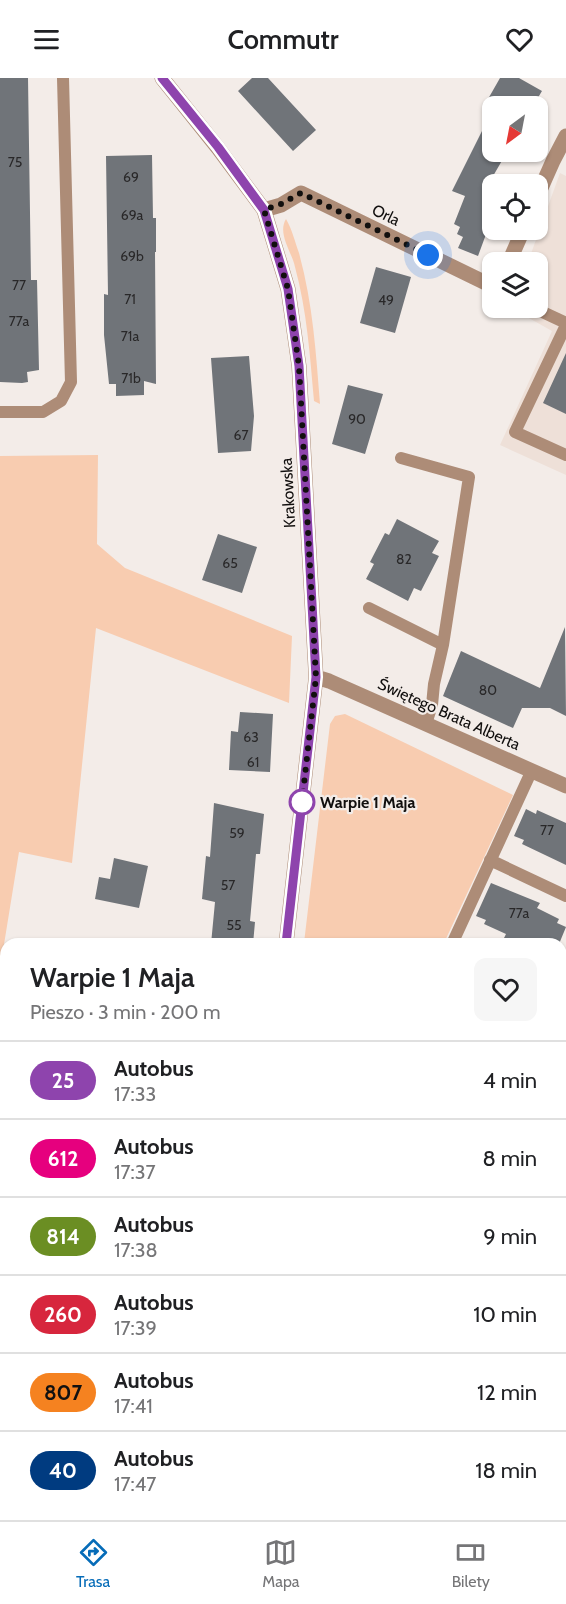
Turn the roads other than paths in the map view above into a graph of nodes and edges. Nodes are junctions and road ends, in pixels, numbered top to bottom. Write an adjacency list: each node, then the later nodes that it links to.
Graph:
1 (63, 78): 9 (lane)
2 (162, 78): 5 (street, Krakowska)
3 (566, 136): 4 (street)
4 (547, 174)
5 (264, 210): 6 (street, Orla); 14 (street, Krakowska)
6 (482, 281)
7 (548, 315): 8 (lane)
8 (566, 324): 10 (lane)
9 (0, 412)
10 (566, 454)
11 (401, 458): 13 (lane)
12 (369, 608): 13 (lane)
13 (443, 645): 15 (lane)
14 (316, 677): 15 (street, Świętego Brata Alberta); 20 (street, Krakowska)
15 (426, 724): 16 (street, Świętego Brata Alberta)
16 (532, 770): 17 (street, Świętego Brata Alberta); 18 (lane)
17 (566, 786)
18 (490, 860): 19 (lane); 21 (lane)
19 (566, 896)
20 (287, 938)
21 (456, 938)

